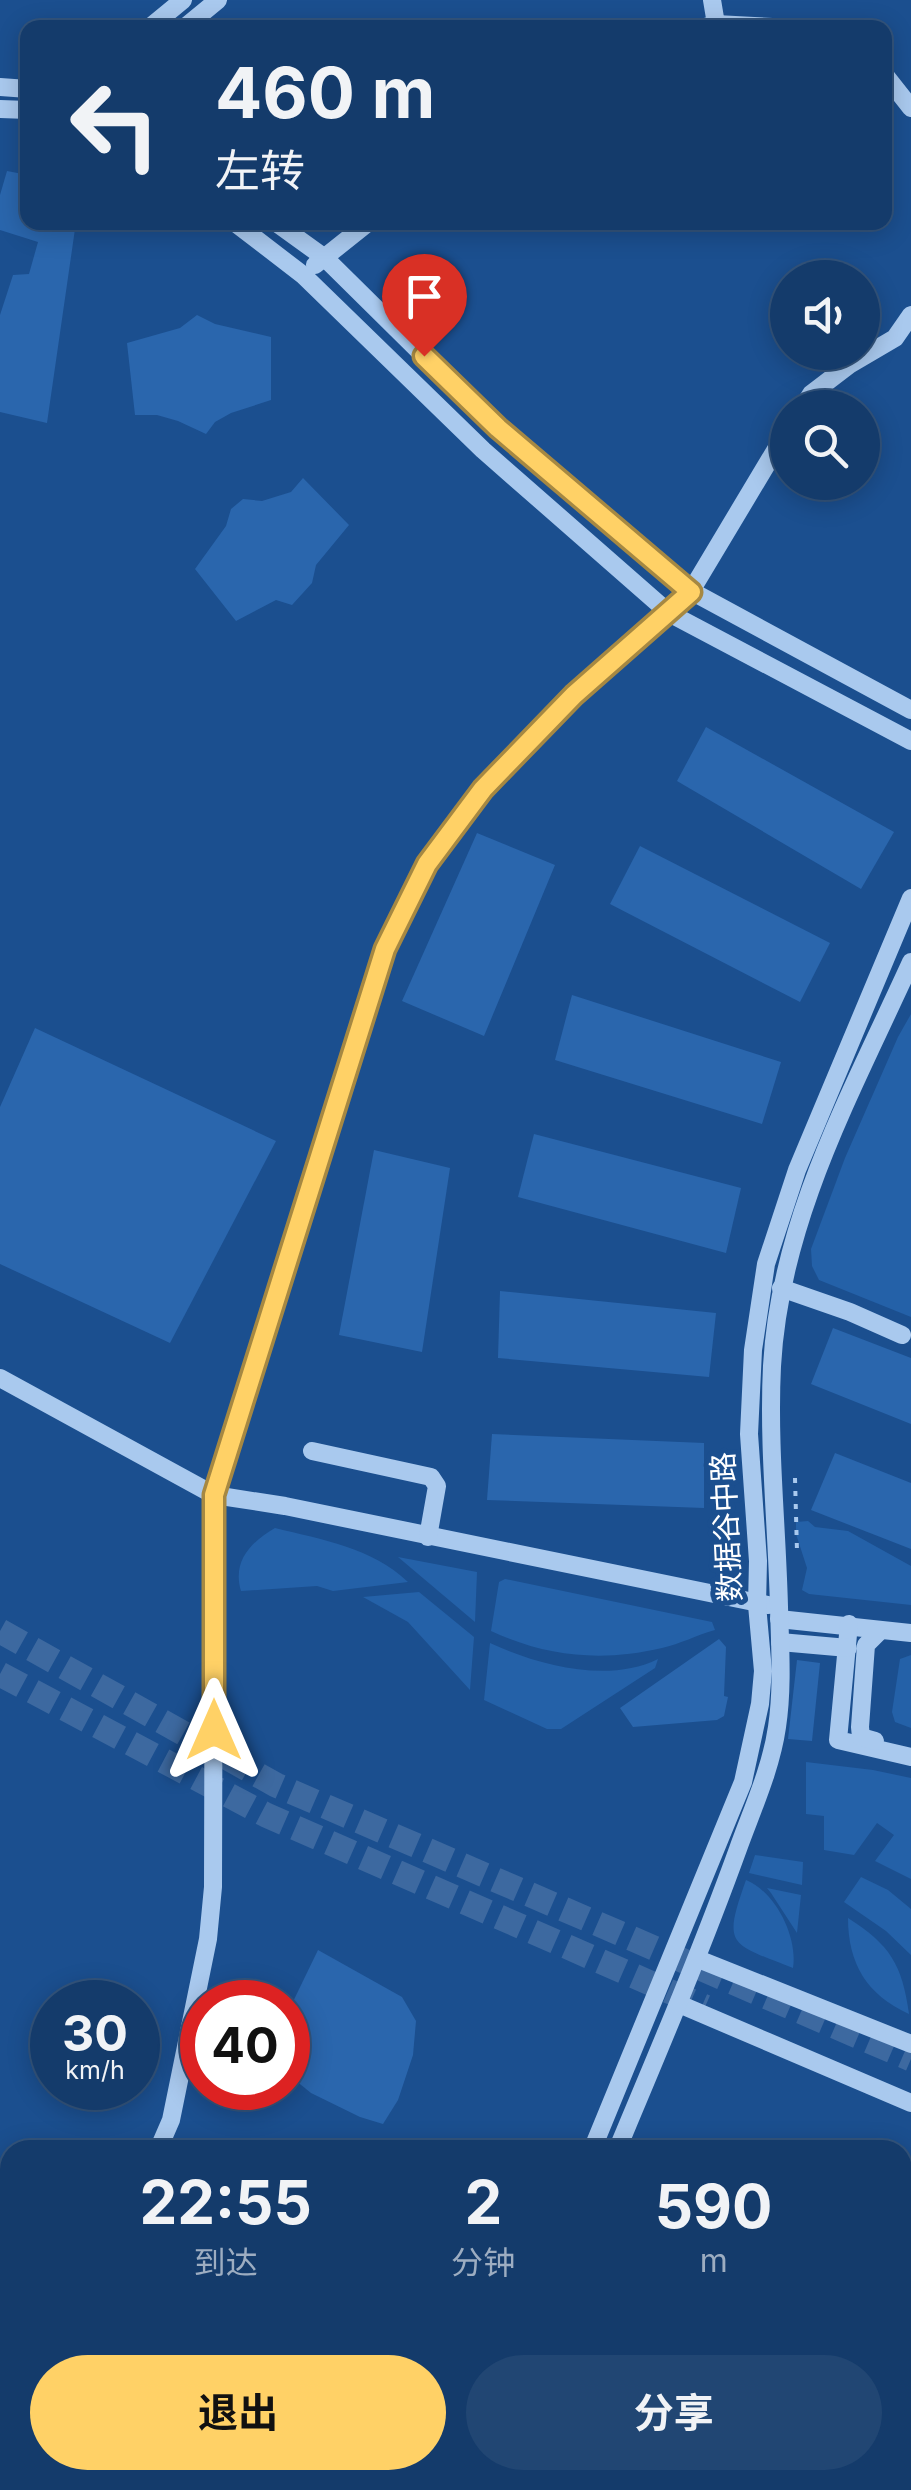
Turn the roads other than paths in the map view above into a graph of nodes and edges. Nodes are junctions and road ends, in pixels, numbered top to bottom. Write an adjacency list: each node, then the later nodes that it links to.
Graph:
1 (183, 0): 3 (street)
2 (218, 0): 4 (street)
3 (159, 20)
4 (194, 20)
5 (892, 84): 6 (street)
6 (911, 108)
7 (244, 230): 11 (street)
8 (286, 230): 10 (street)
9 (360, 230): 10 (street)
10 (325, 258): 11 (street); 15 (street)
11 (303, 275): 16 (street)
12 (911, 315): 13 (street)
13 (816, 390)
14 (770, 459): 15 (street)
15 (691, 592): 16 (street); 17 (street)
16 (670, 613): 18 (street); 25 (street)
17 (911, 710)
18 (911, 741)
19 (911, 898): 27 (street, 数据谷中路)
20 (911, 962): 21 (street, 数据谷中路)
21 (782, 1288): 22 (street); 28 (street, 数据谷中路)
22 (902, 1336)
23 (0, 1378): 25 (street)
24 (312, 1451): 26 (street)
25 (214, 1495): 26 (street); 37 (street)
26 (428, 1537): 27 (street)
27 (757, 1605): 28 (street); 38 (street, 数据谷中路)
28 (779, 1613): 29 (street); 31 (street, 数据谷中路)
29 (857, 1633): 30 (street); 30 (street); 31 (street); 32 (street); 32 (street)
30 (911, 1636)
31 (780, 1642): 33 (street, 数据谷中路)
32 (911, 1754)
33 (698, 1960): 34 (street, 数据谷中路); 35 (street)
34 (679, 2004): 36 (street); 39 (street, 数据谷中路)
35 (911, 2044)
36 (911, 2103)
37 (162, 2140)
38 (596, 2140)
39 (620, 2140)

